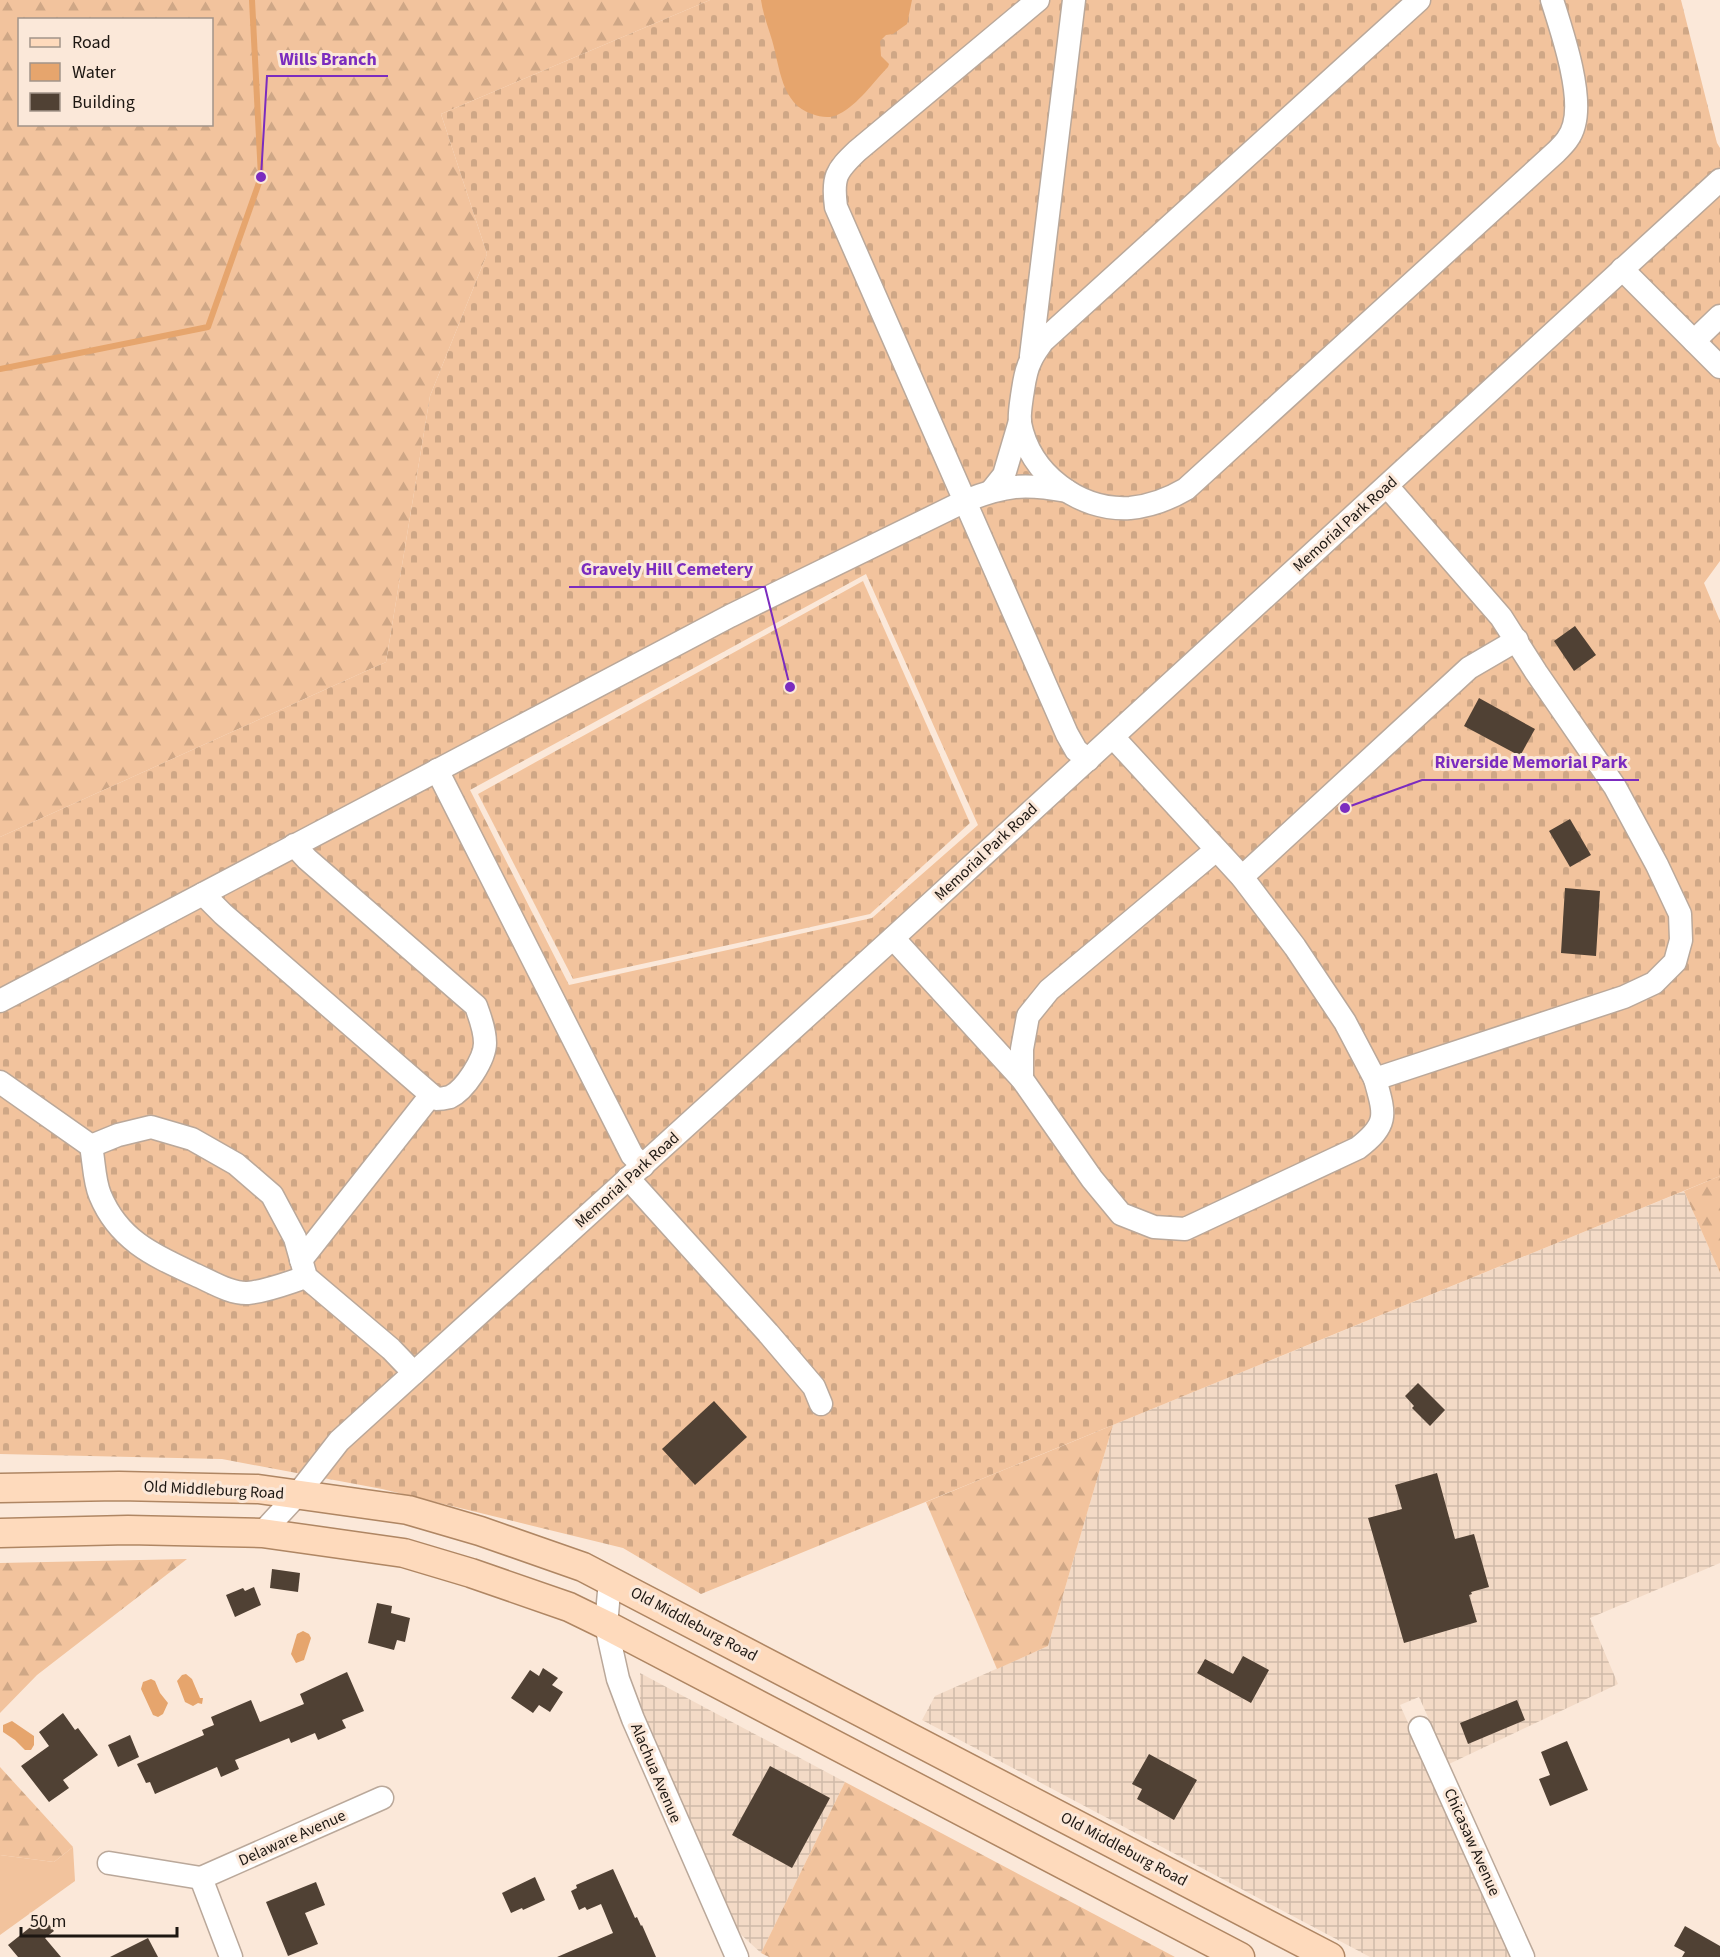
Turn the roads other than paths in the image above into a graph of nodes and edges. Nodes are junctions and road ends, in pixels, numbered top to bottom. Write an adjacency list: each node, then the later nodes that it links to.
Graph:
1 (1038, 0): 15 (street)
2 (1074, 0): 9 (street)
3 (1419, 0): 9 (street)
4 (1552, 0): 14 (street)
5 (1720, 180): 6 (street, Memorial Park Road)
6 (1623, 269): 8 (street); 12 (street, Memorial Park Road)
7 (1720, 316): 8 (street)
8 (1694, 341): 10 (street)
9 (1030, 361): 11 (street)
10 (1720, 367)
11 (1020, 421): 13 (street); 14 (street)
12 (1387, 486): 16 (street); 17 (street, Memorial Park Road)
13 (992, 490): 14 (street); 15 (street)
14 (1068, 492)
15 (965, 501): 18 (street); 19 (street)
16 (1517, 640): 22 (street); 27 (street)
17 (1113, 737): 18 (street, Memorial Park Road); 21 (street)
18 (1088, 759): 24 (street, Memorial Park Road)
19 (437, 770): 20 (street); 31 (street)
20 (294, 845): 23 (street); 29 (street)
21 (1216, 850): 22 (street); 26 (street)
22 (1242, 877): 27 (street)
23 (203, 894): 25 (street); 29 (street)
24 (893, 938): 26 (street); 31 (street, Memorial Park Road)
25 (0, 1001)
26 (1022, 1079): 27 (street)
27 (1375, 1079)
28 (0, 1082): 30 (street)
29 (431, 1095): 32 (street)
30 (91, 1146): 32 (street); 32 (street)
31 (635, 1172): 33 (street, Memorial Park Road); 34 (street)
32 (303, 1268): 33 (street)
33 (414, 1373): 36 (street, Memorial Park Road)
34 (821, 1404)
35 (0, 1488): 36 (main road, Old Middleburg Road)
36 (297, 1495): 38 (street, Memorial Park Road); 39 (main road, Old Middleburg Road)
37 (0, 1533): 38 (main road)
38 (262, 1533): 40 (main road)
39 (610, 1581): 40 (street, Alachua Avenue); 42 (main road, Old Middleburg Road)
40 (606, 1625): 44 (main road); 47 (street, Alachua Avenue)
41 (1420, 1728): 51 (street, Chicasaw Avenue)
42 (984, 1776): 44 (main road); 50 (main road, Old Middleburg Road)
43 (382, 1798): 46 (street, Delaware Avenue)
44 (965, 1813): 49 (main road)
45 (109, 1863): 46 (street)
46 (201, 1878): 48 (street)
47 (739, 1954)
48 (231, 1957)
49 (1240, 1957)
50 (1330, 1957)
51 (1523, 1957)

